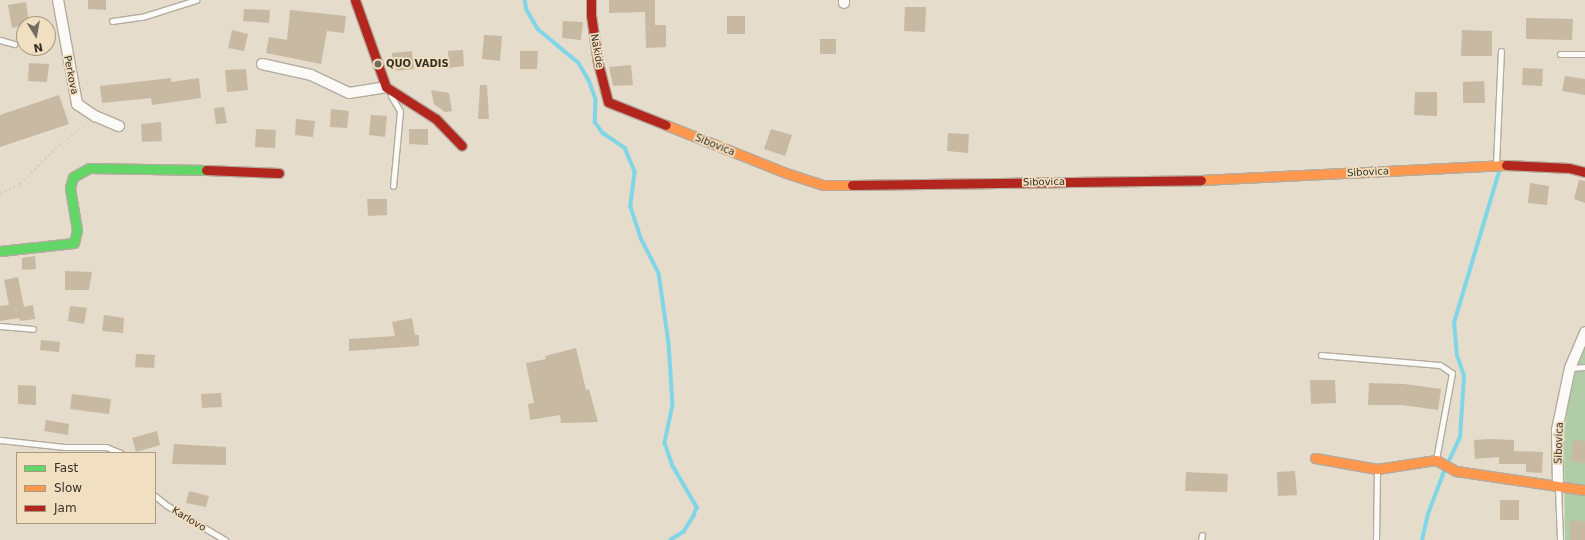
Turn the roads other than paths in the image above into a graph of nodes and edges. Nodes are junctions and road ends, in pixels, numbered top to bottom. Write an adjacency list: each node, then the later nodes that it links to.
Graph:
1 (58, 0): 14 (street, Perkova)
2 (196, 0): 5 (lane)
3 (355, 0): 12 (street)
4 (591, 0): 13 (street, Nakide)
5 (112, 21)
6 (0, 40): 7 (lane)
7 (14, 44)
8 (1501, 51): 16 (lane)
9 (1560, 54): 10 (lane)
10 (1585, 54)
11 (262, 64): 12 (street)
12 (386, 87): 15 (street); 19 (lane)
13 (608, 102): 16 (street, Sibovica)
14 (119, 126)
15 (462, 146)
16 (1496, 165): 18 (street, Sibovica)
17 (279, 172): 20 (street)
18 (1585, 172)
19 (393, 186)
20 (0, 251)
21 (0, 326): 22 (lane)
22 (33, 329)
23 (1585, 332): 26 (street, Sibovica)
24 (1321, 355): 30 (lane)
25 (1585, 367): 26 (lane)
26 (1570, 368): 32 (street, Sibovica)
27 (0, 440): 28 (lane)
28 (118, 452)
29 (1316, 458): 31 (street)
30 (1436, 460): 31 (street); 32 (street)
31 (1377, 469): 36 (lane)
32 (1558, 485): 33 (street); 37 (lane)
33 (1585, 490)
34 (156, 497): 35 (lane, Karlovo)
35 (225, 540)
36 (1376, 540)
37 (1560, 540)

